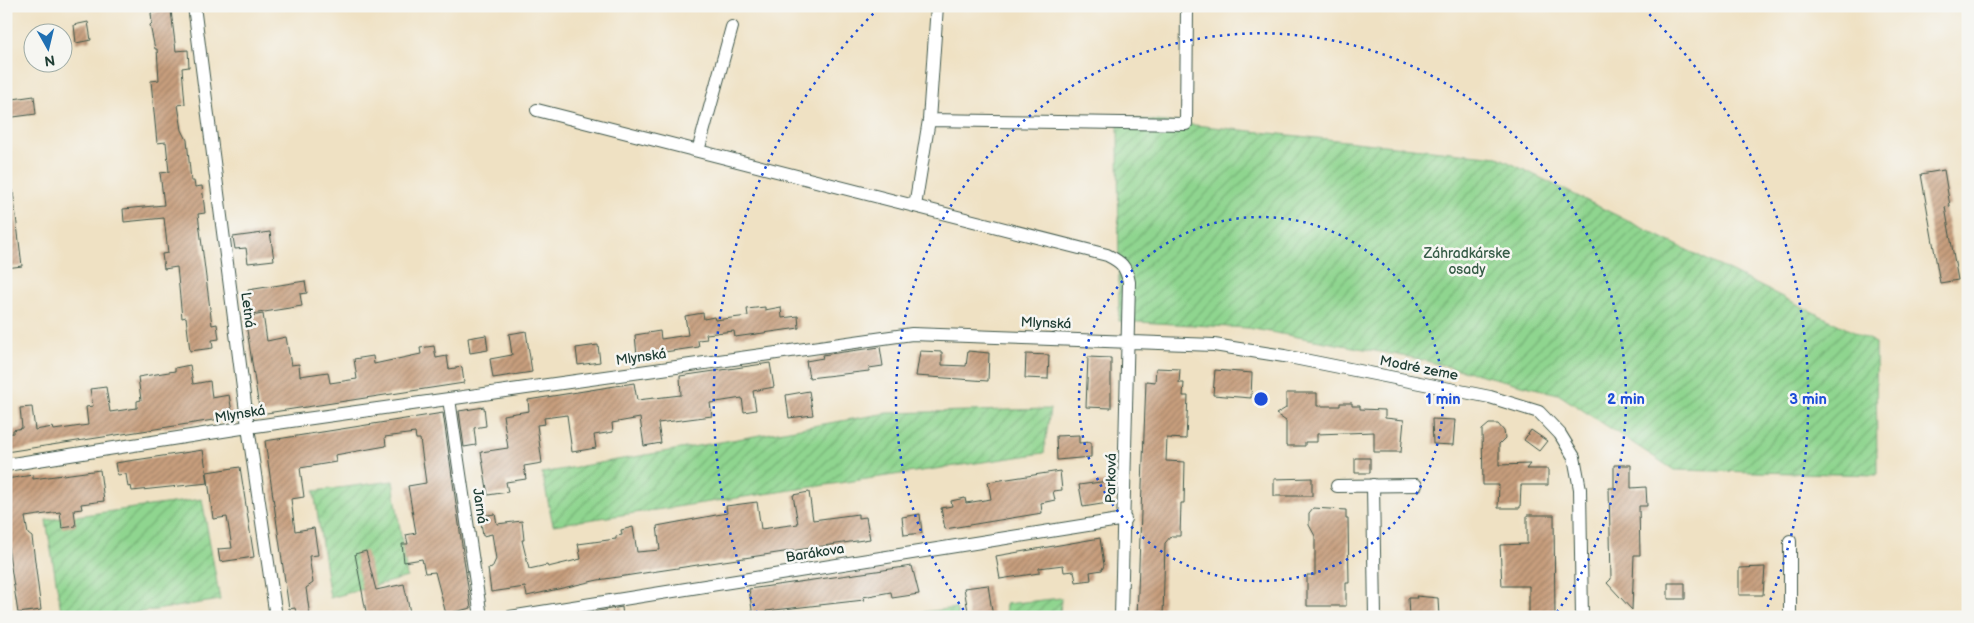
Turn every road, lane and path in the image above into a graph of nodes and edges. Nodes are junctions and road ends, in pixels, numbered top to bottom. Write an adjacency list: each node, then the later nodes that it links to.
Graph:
1 (194, 6): 12 (street, Letná)
2 (937, 6): 6 (street)
3 (1187, 6): 6 (street)
4 (732, 27): 7 (street)
5 (537, 110): 7 (street)
6 (929, 120): 8 (street)
7 (698, 151): 8 (street)
8 (915, 206): 9 (street, Parková)
9 (1127, 340): 10 (street, Mlynská); 11 (street, Mlynská); 17 (street, Parková)
10 (1284, 356): 24 (street, Modré zeme)
11 (449, 399): 12 (street, Mlynská); 20 (street, Jarná)
12 (248, 427): 13 (street, Mlynská); 19 (street, Letná)
13 (6, 465)
14 (1373, 485): 15 (street); 16 (street); 23 (street)
15 (1416, 485)
16 (1337, 486)
17 (1125, 520): 21 (street, Barákova); 22 (street, Parková)
18 (1790, 541): 25 (street)
19 (276, 617)
20 (480, 617)
21 (510, 617)
22 (1121, 617)
23 (1375, 617)
24 (1582, 617)
25 (1790, 617)

